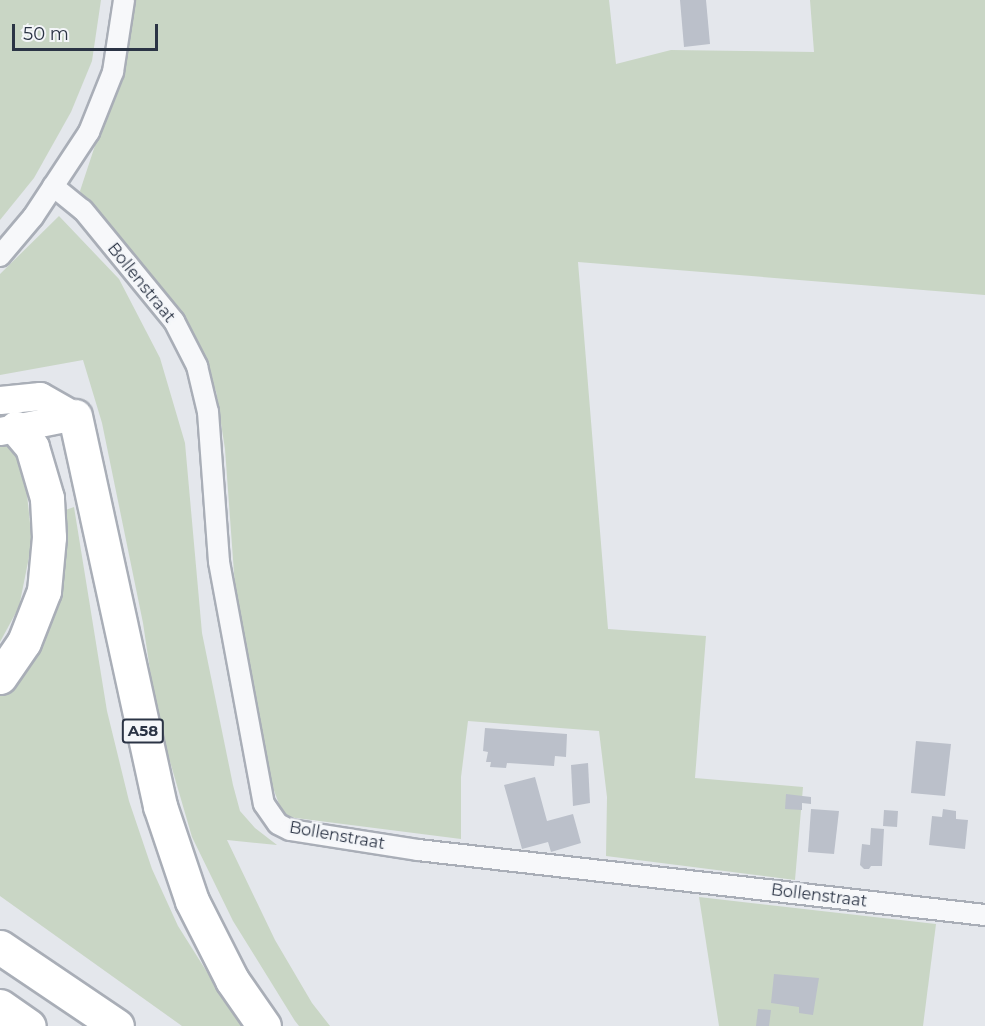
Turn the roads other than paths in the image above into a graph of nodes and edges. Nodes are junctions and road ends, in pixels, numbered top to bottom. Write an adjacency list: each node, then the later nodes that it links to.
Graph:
1 (124, 0): 2 (street)
2 (53, 186): 3 (street); 8 (street, Bollenstraat)
3 (0, 256)
4 (0, 400): 5 (main road)
5 (75, 416): 6 (main road); 13 (highway, A58)
6 (8, 429): 7 (highway)
7 (0, 677)
8 (985, 915)
9 (0, 947): 12 (highway)
10 (0, 1006): 11 (highway)
11 (29, 1026)
12 (117, 1026)
13 (264, 1026)

